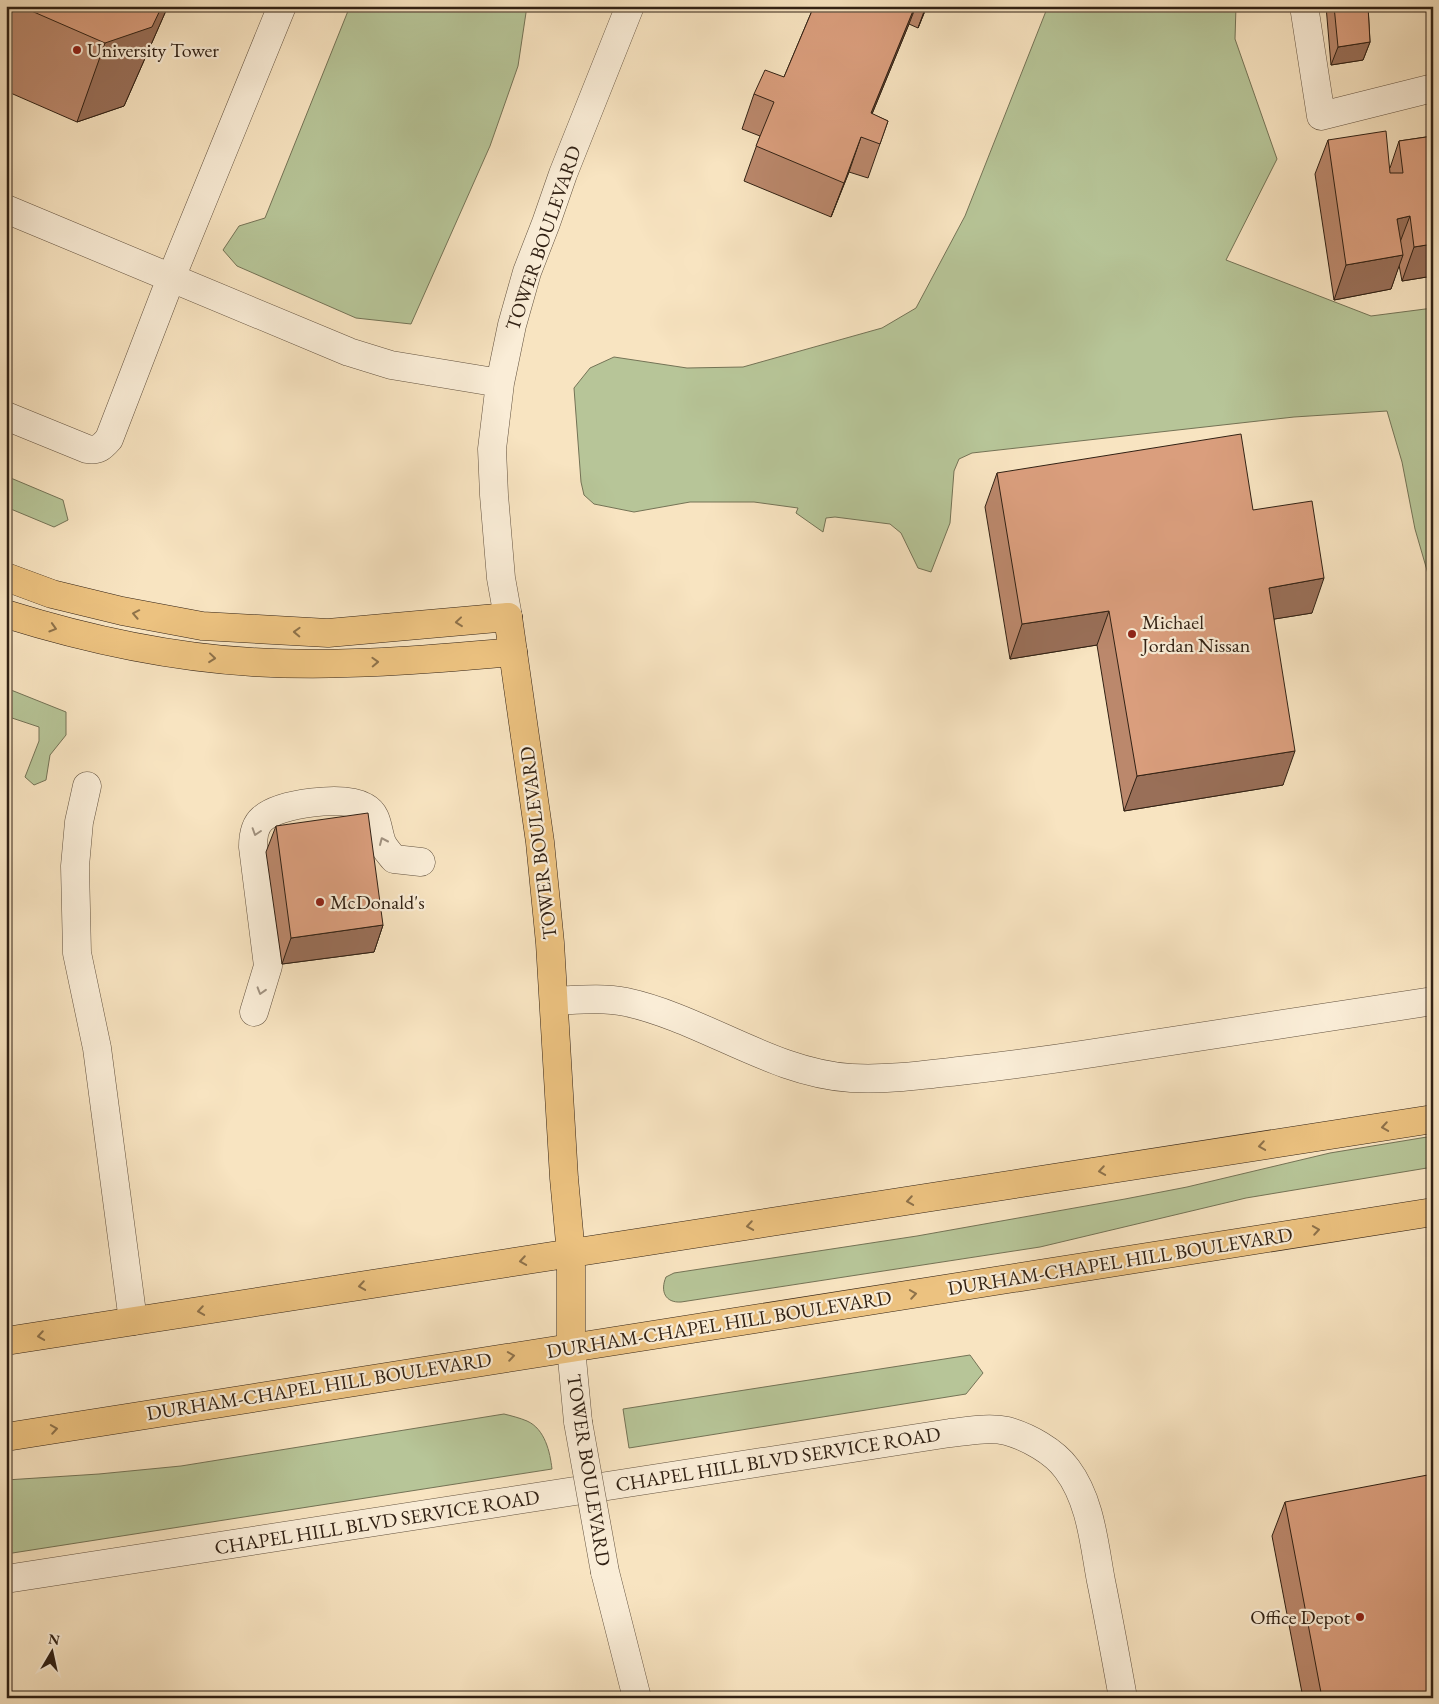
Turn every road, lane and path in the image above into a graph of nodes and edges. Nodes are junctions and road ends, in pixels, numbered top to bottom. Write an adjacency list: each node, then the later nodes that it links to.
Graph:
1 (282, 6): 6 (street)
2 (630, 6): 7 (street, TOWER BOULEVARD)
3 (1304, 6): 4 (street)
4 (1433, 88)
5 (6, 209): 6 (street)
6 (171, 278): 7 (street); 8 (street)
7 (500, 383): 11 (street, TOWER BOULEVARD)
8 (6, 416)
9 (6, 577): 11 (main road, one-way to 9)
10 (6, 614): 12 (main road, one-way to 12)
11 (508, 617): 12 (main road, TOWER BOULEVARD)
12 (513, 652): 15 (main road, TOWER BOULEVARD)
13 (87, 786): 21 (street)
14 (421, 862): 17 (street, one-way to 17)
15 (554, 1001): 16 (street); 20 (main road, TOWER BOULEVARD)
16 (1433, 1001)
17 (254, 1012)
18 (1433, 1119): 20 (main road, one-way to 20)
19 (1433, 1212): 23 (main road, DURHAM-CHAPEL HILL BOULEVARD, one-way to 19)
20 (571, 1254): 21 (main road, one-way to 21); 23 (main road, TOWER BOULEVARD)
21 (134, 1321): 22 (main road, one-way to 22)
22 (6, 1341)
23 (571, 1348): 24 (main road, DURHAM-CHAPEL HILL BOULEVARD, one-way to 23); 26 (street, TOWER BOULEVARD, bridge)
24 (6, 1437)
25 (6, 1580): 27 (street, CHAPEL HILL BLVD SERVICE ROAD)
26 (637, 1698)
27 (1123, 1698)

